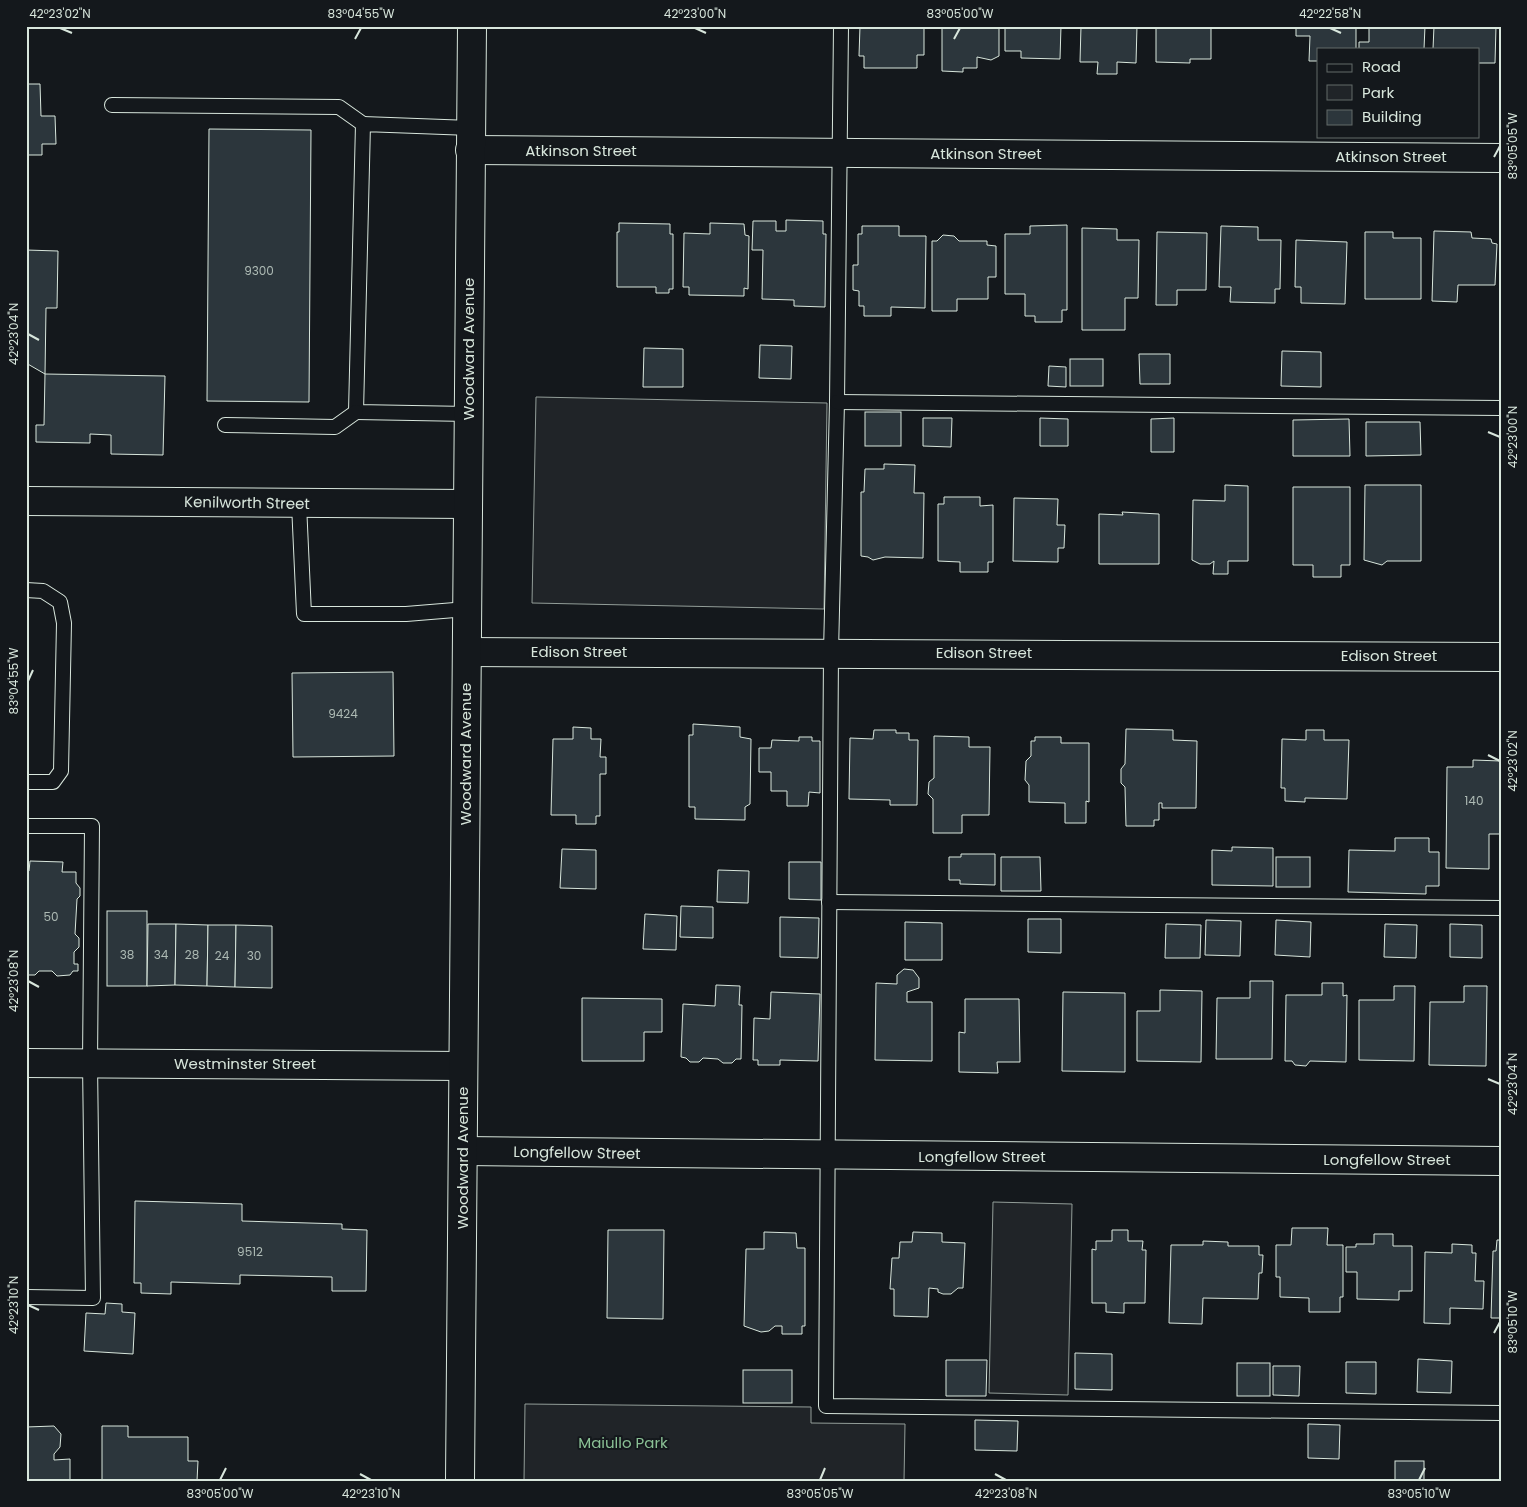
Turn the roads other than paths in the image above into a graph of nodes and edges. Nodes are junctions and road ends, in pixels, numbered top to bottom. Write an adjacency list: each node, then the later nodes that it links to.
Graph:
1 (472, 26): 5 (street, Woodward Avenue)
2 (841, 26): 6 (lane)
3 (112, 105): 4 (lane)
4 (363, 124): 5 (lane); 10 (lane)
5 (471, 139): 6 (street, Atkinson Street); 11 (street, Woodward Avenue)
6 (839, 153): 7 (street, Atkinson Street); 8 (lane)
7 (1501, 158)
8 (837, 402): 9 (lane); 19 (lane)
9 (1501, 408)
10 (356, 412): 11 (lane); 12 (lane)
11 (469, 414): 15 (street, Woodward Avenue)
12 (225, 425)
13 (26, 501): 14 (street, Kenilworth Street)
14 (299, 504): 15 (street, Kenilworth Street); 17 (lane)
15 (467, 504): 17 (street, Woodward Avenue)
16 (26, 590): 21 (lane)
17 (467, 609): 18 (street, Woodward Avenue)
18 (467, 652): 19 (street, Edison Street); 27 (street, Woodward Avenue)
19 (831, 652): 20 (street, Edison Street); 23 (lane)
20 (1501, 657)
21 (26, 782)
22 (26, 826): 26 (lane)
23 (829, 902): 24 (lane); 29 (lane)
24 (1501, 908)
25 (26, 1063): 26 (street, Westminster Street)
26 (90, 1063): 27 (street, Westminster Street); 31 (lane)
27 (463, 1066): 28 (street, Woodward Avenue)
28 (464, 1151): 29 (street, Longfellow Street); 33 (street, Woodward Avenue)
29 (828, 1156): 30 (street, Longfellow Street); 32 (lane)
30 (1501, 1161)
31 (26, 1297)
32 (1501, 1413)
33 (460, 1481)

